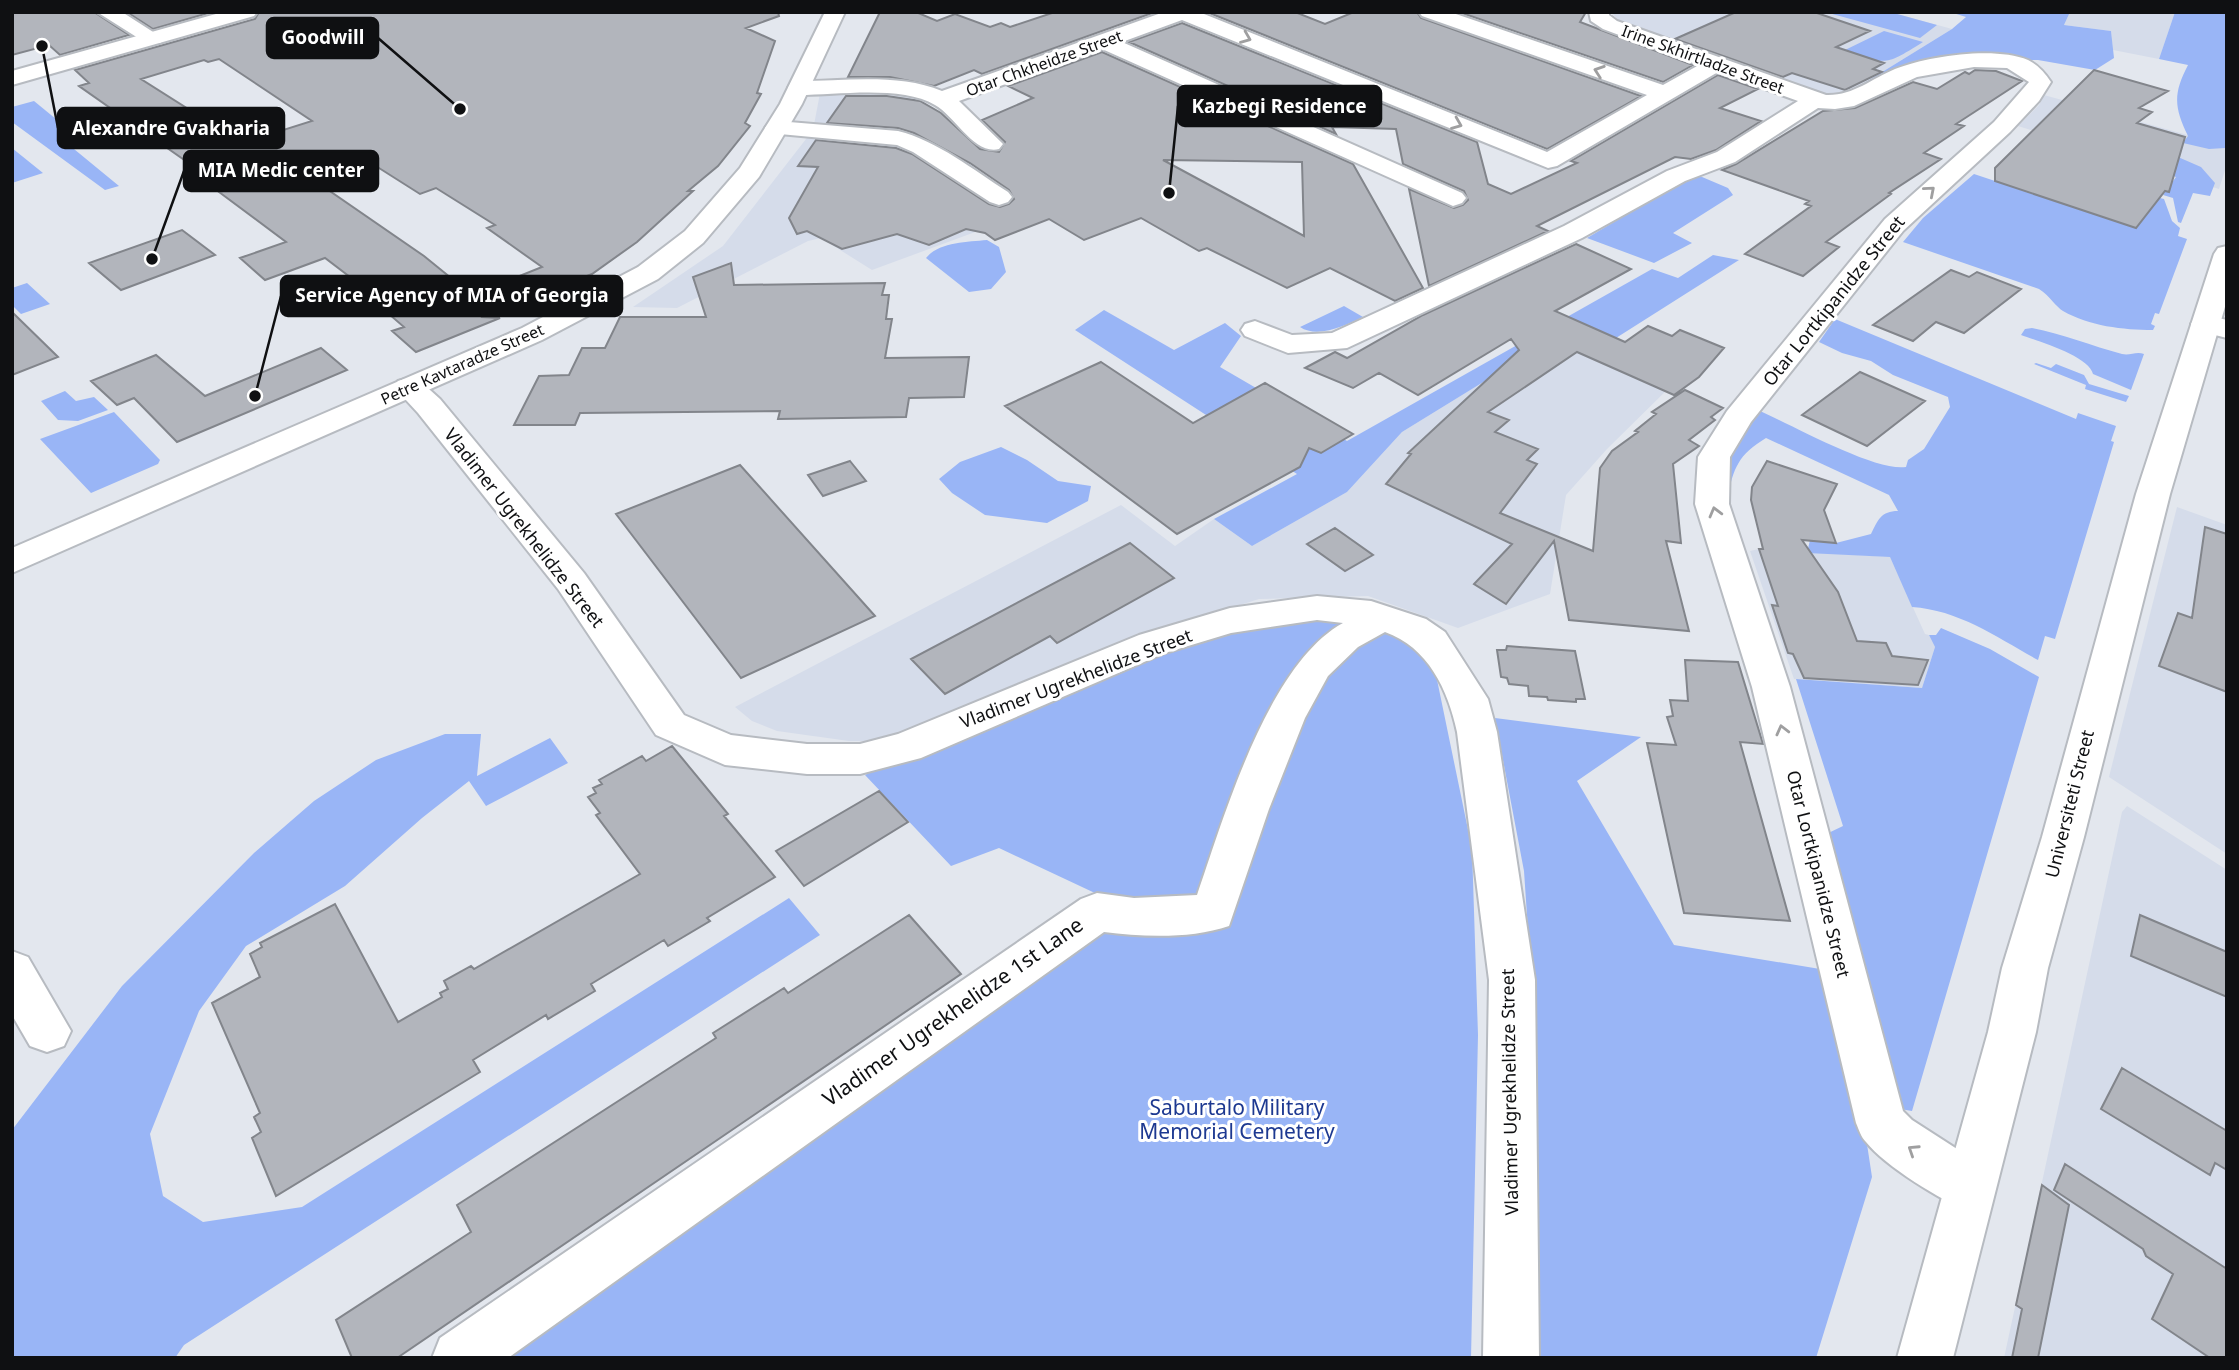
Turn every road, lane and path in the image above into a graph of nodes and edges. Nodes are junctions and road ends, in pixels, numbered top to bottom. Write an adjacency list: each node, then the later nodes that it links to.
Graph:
1 (107, 12): 7 (street)
2 (247, 12): 7 (street)
3 (835, 12): 11 (street, Petre Kavtaradze Street)
4 (1429, 12): 12 (street, one-way to 4)
5 (1599, 12): 9 (street, Irine Skhirtladze Street)
6 (1184, 13): 8 (street, Otar Chkheidze Street); 12 (street, one-way to 12)
7 (153, 39): 10 (street)
8 (1103, 41): 13 (street, Otar Chkheidze Street); 18 (street)
9 (1716, 64): 12 (street); 14 (street, Irine Skhirtladze Street)
10 (12, 78)
11 (799, 88): 13 (street); 15 (street, Petre Kavtaradze Street)
12 (1664, 93)
13 (942, 99): 16 (street)
14 (1814, 100): 21 (street); 27 (street, Otar Lortkipanidze Street, one-way to 14)
15 (777, 128): 17 (street); 22 (street, Petre Kavtaradze Street)
16 (991, 144)
17 (999, 197)
18 (1453, 198)
19 (2227, 254): 20 (street, Universiteti Street)
20 (2216, 327): 27 (street, Universiteti Street)
21 (1255, 330)
22 (409, 387): 23 (street, Petre Kavtaradze Street); 24 (street, Vladimer Ugrekhelidze Street)
23 (12, 562)
24 (1383, 617): 28 (street, Vladimer Ugrekhelidze 1st Lane); 29 (street, Vladimer Ugrekhelidze Street)
25 (12, 971): 26 (street)
26 (47, 1031)
27 (1970, 1187): 30 (street, Universiteti Street)
28 (460, 1358)
29 (1511, 1358)
30 (1925, 1358)

